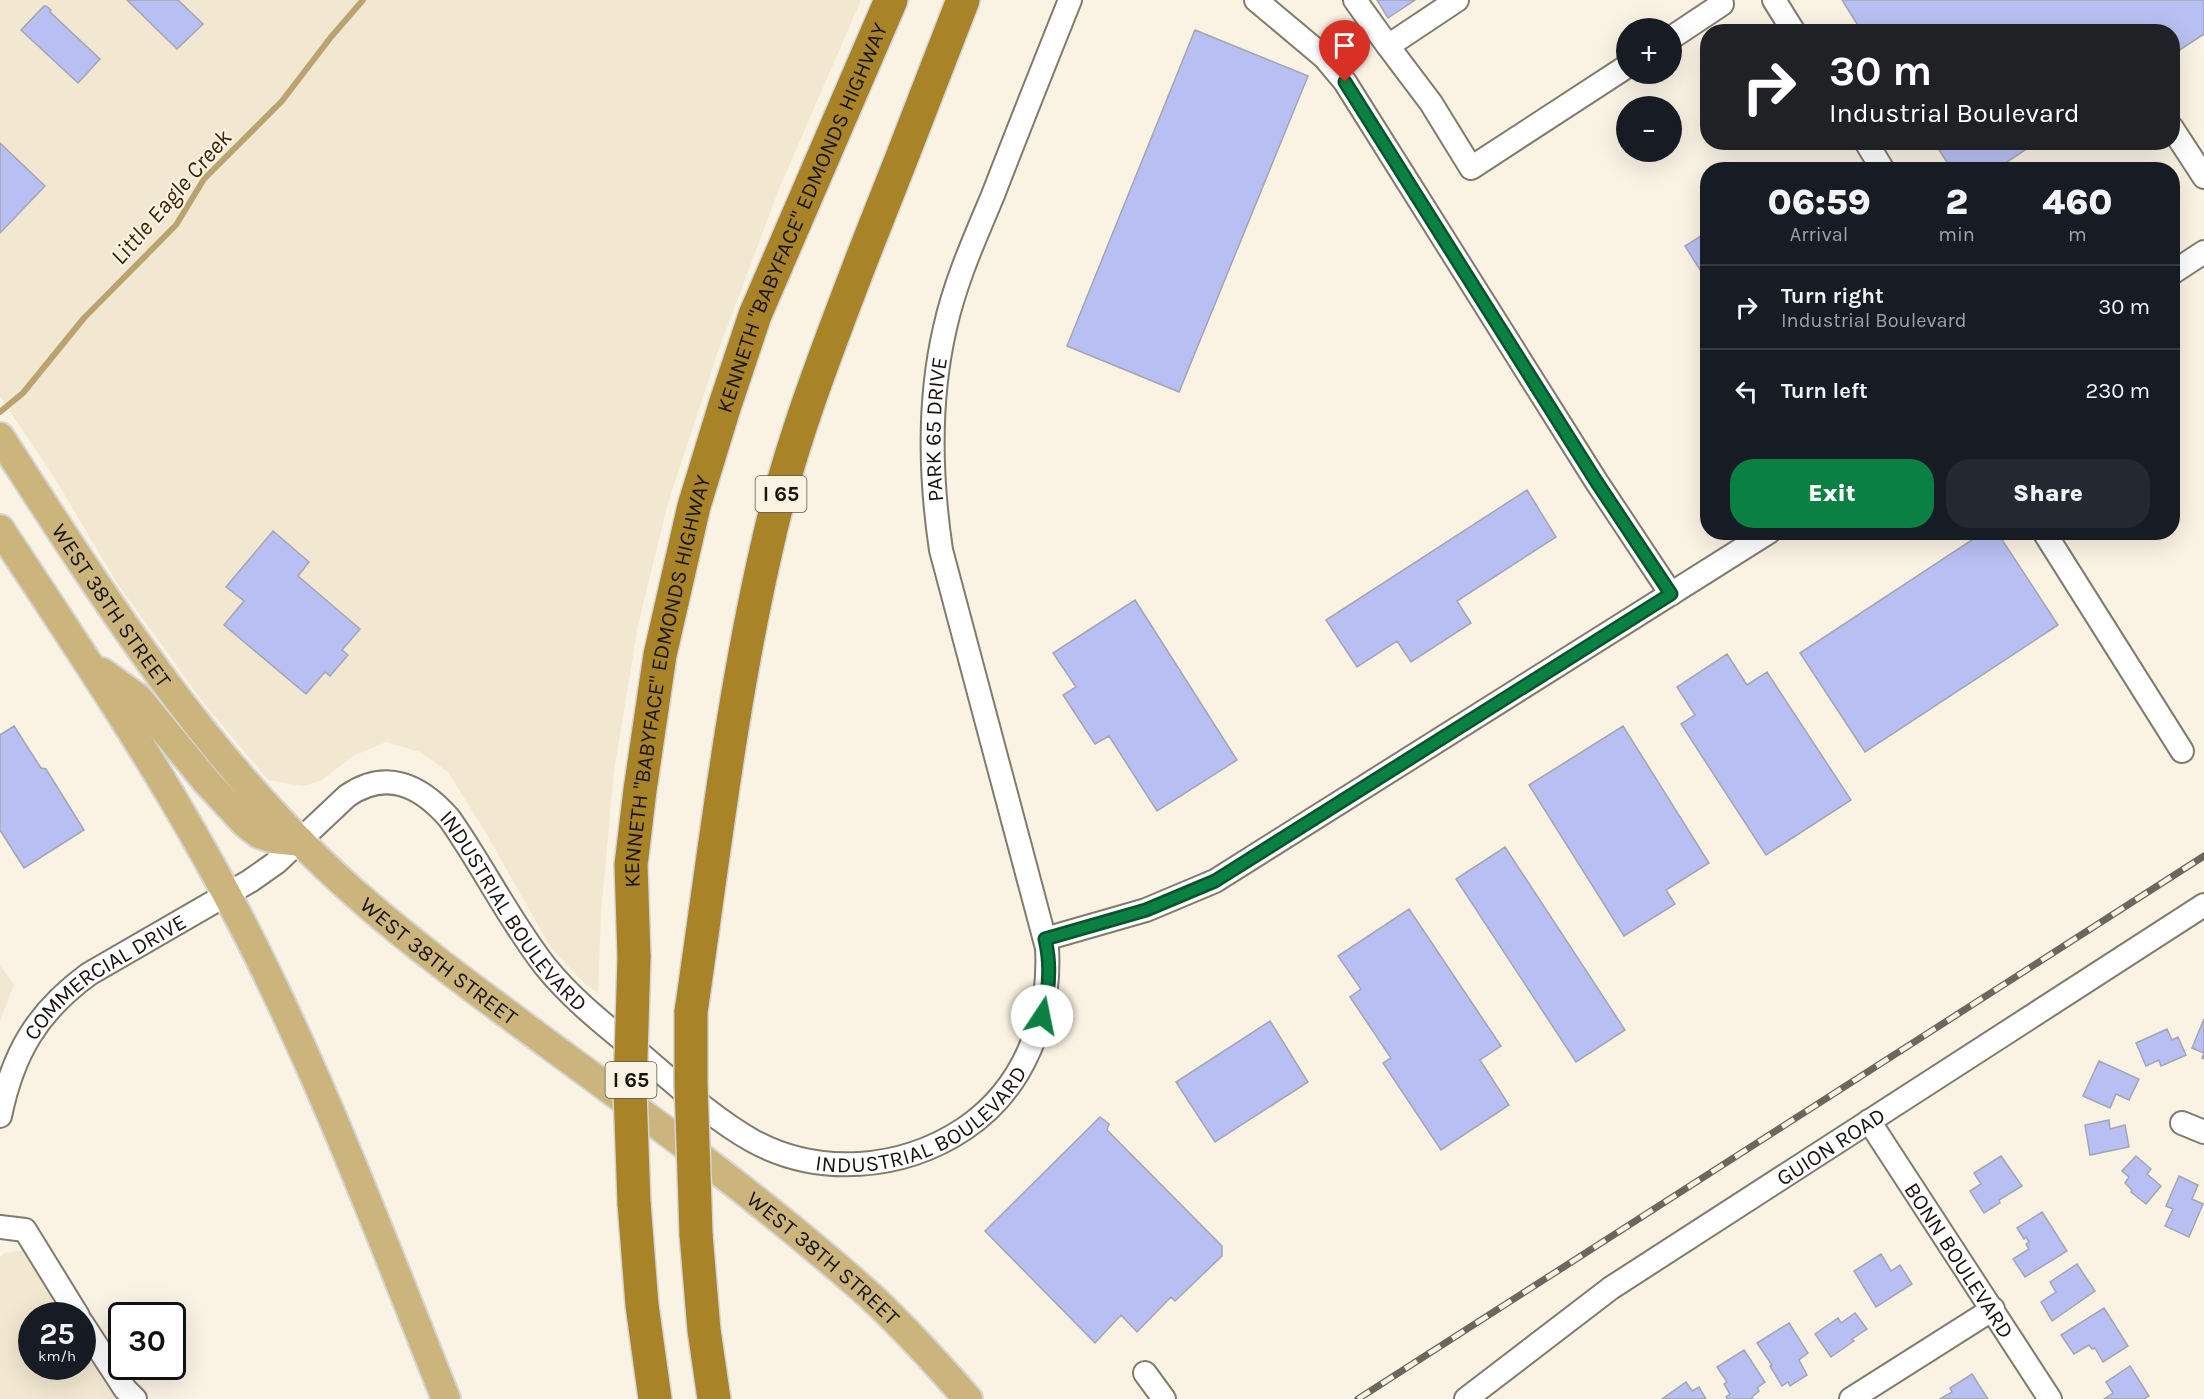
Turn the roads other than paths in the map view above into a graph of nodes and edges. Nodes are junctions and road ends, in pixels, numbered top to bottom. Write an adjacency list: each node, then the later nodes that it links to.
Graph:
1 (891, 0): 39 (highway, KENNETH "BABYFACE" EDMONDS HIGHWAY / I 65, bridge)
2 (963, 0): 40 (highway, I 65, bridge)
3 (1070, 0): 27 (street, PARK 65 DRIVE)
4 (1256, 0): 21 (street)
5 (1355, 0): 11 (street)
6 (1457, 0): 11 (street)
7 (1774, 0): 9 (street)
8 (1722, 4): 10 (street)
9 (1789, 24)
10 (1682, 31)
11 (1388, 46): 12 (street)
12 (1616, 74)
13 (2180, 140): 14 (street)
14 (2204, 177)
15 (2204, 252): 16 (street)
16 (2180, 268)
17 (0, 437): 24 (main road, WEST 38TH STREET)
18 (1, 531): 22 (main road)
19 (1756, 540): 21 (street)
20 (2049, 540): 23 (street)
21 (1671, 594): 27 (street)
22 (88, 662): 24 (main road); 25 (main road)
23 (2182, 751)
24 (301, 842): 25 (street, INDUSTRIAL BOULEVARD); 27 (street, INDUSTRIAL BOULEVARD); 41 (main road, WEST 38TH STREET)
25 (226, 893): 28 (street, COMMERCIAL DRIVE); 38 (main road)
26 (2204, 905): 29 (street, GUION ROAD)
27 (1045, 939)
28 (0, 1116)
29 (1869, 1121): 34 (street, BONN BOULEVARD); 43 (street, GUION ROAD)
30 (2182, 1123): 31 (street)
31 (2204, 1132)
32 (0, 1227): 33 (street)
33 (69, 1302)
34 (1993, 1309): 44 (street); 45 (street, BONN BOULEVARD)
35 (96, 1345): 37 (street)
36 (1145, 1373): 42 (street)
37 (135, 1399)
38 (446, 1399)
39 (655, 1399)
40 (714, 1399)
41 (968, 1399)
42 (1164, 1399)
43 (1466, 1399)
44 (1851, 1399)
45 (2050, 1399)

